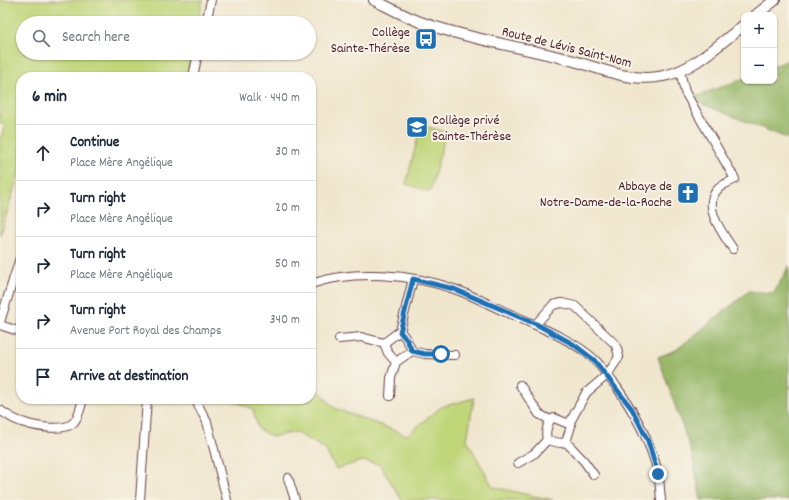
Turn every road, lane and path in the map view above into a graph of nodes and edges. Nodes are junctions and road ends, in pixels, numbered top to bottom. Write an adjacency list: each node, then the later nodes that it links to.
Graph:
1 (211, 0): 5 (street)
2 (374, 0): 8 (street, Route de Lévis Saint-Nom)
3 (775, 0): 4 (street)
4 (760, 12)
5 (208, 16)
6 (741, 27): 8 (street, Route de Lévis Saint-Nom)
7 (197, 60): 9 (street)
8 (680, 71): 10 (street)
9 (194, 72)
10 (733, 250)
11 (16, 271): 14 (street)
12 (413, 279): 13 (street); 15 (street); 17 (street)
13 (316, 283)
14 (0, 324): 16 (street)
15 (536, 324): 23 (street); 23 (street)
16 (16, 330)
17 (400, 332): 19 (street); 20 (street)
18 (339, 339): 19 (street)
19 (384, 343): 22 (street)
20 (412, 351): 21 (street); 22 (street)
21 (455, 356)
22 (396, 362): 25 (street)
23 (607, 375): 31 (street); 40 (street)
24 (520, 385): 30 (street)
25 (390, 396)
26 (82, 404): 29 (street)
27 (147, 404): 37 (street)
28 (198, 404): 38 (street)
29 (0, 410)
30 (550, 420): 31 (street); 32 (street)
31 (570, 424): 33 (street)
32 (547, 440): 33 (street); 34 (street)
33 (566, 442): 35 (street)
34 (518, 463)
35 (594, 475)
36 (288, 478): 39 (street)
37 (140, 500)
38 (227, 500)
39 (295, 500)
40 (662, 500)

